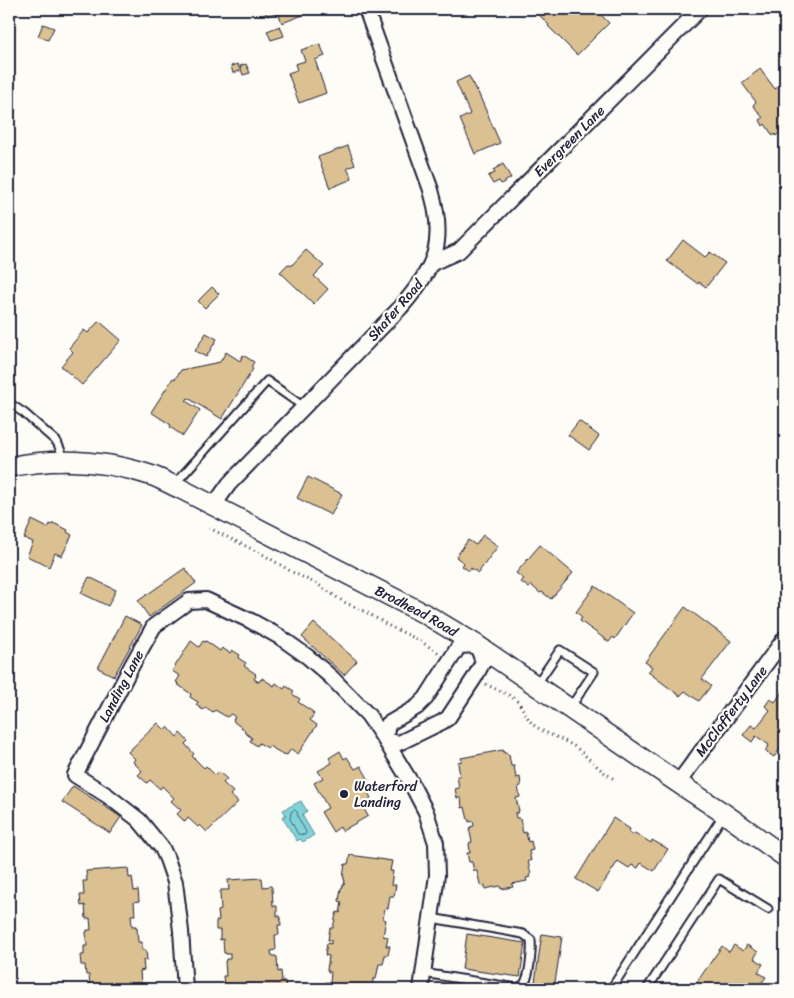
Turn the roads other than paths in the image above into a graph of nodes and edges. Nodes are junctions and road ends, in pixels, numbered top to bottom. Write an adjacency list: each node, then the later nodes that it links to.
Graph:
1 (366, 9): 3 (street, Shafer Road)
2 (700, 9): 3 (street, Evergreen Lane)
3 (432, 263): 5 (street, Shafer Road)
4 (9, 404): 6 (lane)
5 (304, 407): 8 (lane); 9 (street, Shafer Road)
6 (65, 461): 7 (main road, Brodhead Road); 8 (main road, Brodhead Road)
7 (9, 467)
8 (174, 485): 9 (main road, Brodhead Road)
9 (214, 505): 11 (main road, Brodhead Road)
10 (785, 638): 15 (street, McClafferty Lane)
11 (477, 645): 12 (main road, Brodhead Road); 14 (street); 14 (street)
12 (536, 685): 13 (main road, Brodhead Road); 13 (lane)
13 (570, 709): 15 (main road, Brodhead Road)
14 (385, 740): 19 (street, Landing Lane); 21 (street, Landing Lane)
15 (678, 783): 16 (main road, Brodhead Road)
16 (725, 814): 17 (main road, Brodhead Road); 23 (lane)
17 (785, 857)
18 (768, 909): 24 (lane)
19 (431, 918): 20 (street, Landing Lane); 20 (lane)
20 (423, 973): 22 (street, Landing Lane)
21 (185, 989)
22 (421, 989)
23 (611, 989)
24 (647, 989)

